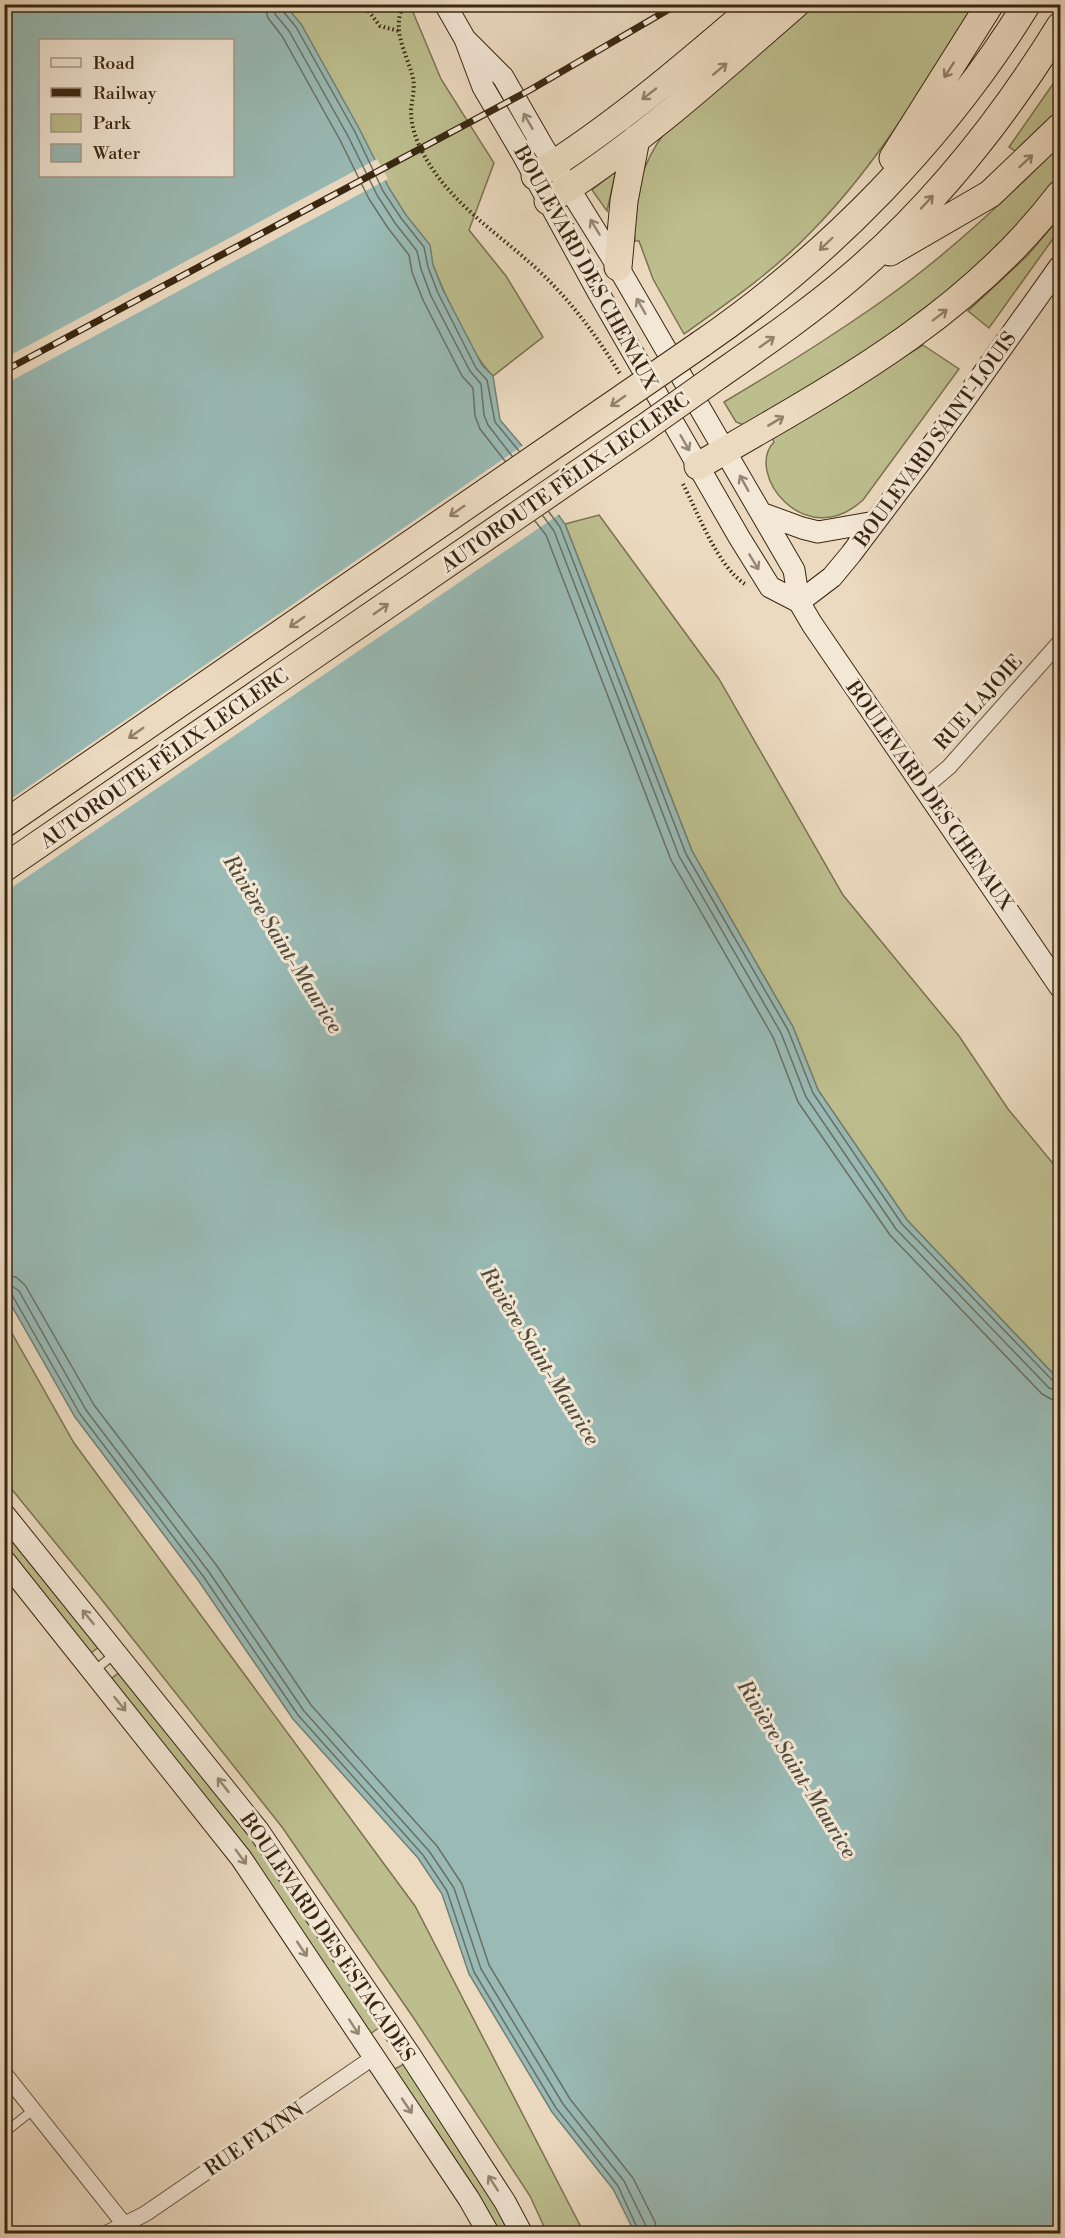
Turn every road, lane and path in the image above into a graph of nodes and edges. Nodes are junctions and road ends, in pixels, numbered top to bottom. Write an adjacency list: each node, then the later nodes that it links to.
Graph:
1 (363, 4): 9 (path)
2 (405, 4): 9 (path, BOULEVARD DES CHENAUX)
3 (445, 4): 12 (street, BOULEVARD DES CHENAUX)
4 (757, 4): 12 (highway, one-way to 12)
5 (796, 4): 11 (highway, one-way to 5)
6 (990, 4): 15 (highway, one-way to 15)
7 (1027, 4): 15 (highway, AUTOROUTE FÉLIX-LECLERC)
8 (1060, 26): 18 (highway, AUTOROUTE FÉLIX-LECLERC, one-way to 8)
9 (399, 32): 19 (path, BOULEVARD DES CHENAUX)
10 (1060, 127): 18 (highway, one-way to 10)
11 (636, 139): 13 (highway); 17 (highway)
12 (545, 170): 13 (street, BOULEVARD DES CHENAUX)
13 (559, 194): 17 (street, BOULEVARD DES CHENAUX, one-way to 13); 21 (street, BOULEVARD DES CHENAUX, one-way to 21)
14 (1060, 194): 20 (highway, one-way to 14)
15 (857, 214): 28 (highway, AUTOROUTE FÉLIX-LECLERC, one-way to 28, bridge)
16 (1060, 266): 23 (street, BOULEVARD SAINT-LOUIS)
17 (618, 267): 20 (street, BOULEVARD DES CHENAUX, one-way to 17)
18 (855, 273): 29 (highway, AUTOROUTE FÉLIX-LECLERC, one-way to 18, bridge)
19 (626, 384)
20 (726, 450): 21 (highway); 22 (street, BOULEVARD DES CHENAUX, one-way to 20)
21 (689, 472): 24 (path); 25 (street, BOULEVARD DES CHENAUX, one-way to 25)
22 (761, 513): 23 (street); 25 (street, BOULEVARD DES CHENAUX)
23 (875, 522): 25 (street, BOULEVARD SAINT-LOUIS)
24 (752, 588)
25 (799, 603): 27 (street, BOULEVARD DES CHENAUX)
26 (1060, 642): 27 (street, RUE LAJOIE)
27 (924, 788): 30 (street, BOULEVARD DES CHENAUX)
28 (4, 824)
29 (4, 868)
30 (1060, 987)
31 (4, 1514): 33 (street, BOULEVARD DES ESTACADES, one-way to 31)
32 (4, 1560): 34 (street, BOULEVARD DES ESTACADES)
33 (117, 1652): 34 (lane); 35 (street, BOULEVARD DES ESTACADES, one-way to 33)
34 (94, 1671): 36 (street, BOULEVARD DES ESTACADES, one-way to 36)
35 (400, 2040): 36 (street, RUE FLYNN); 43 (street, BOULEVARD DES ESTACADES, one-way to 35)
36 (374, 2057): 40 (street, RUE FLYNN); 42 (street, BOULEVARD DES ESTACADES, one-way to 42)
37 (5, 2073): 38 (street)
38 (33, 2109): 39 (lane); 40 (street)
39 (4, 2133)
40 (128, 2229): 41 (street, RUE FLYNN)
41 (105, 2234)
42 (489, 2234)
43 (522, 2234)

